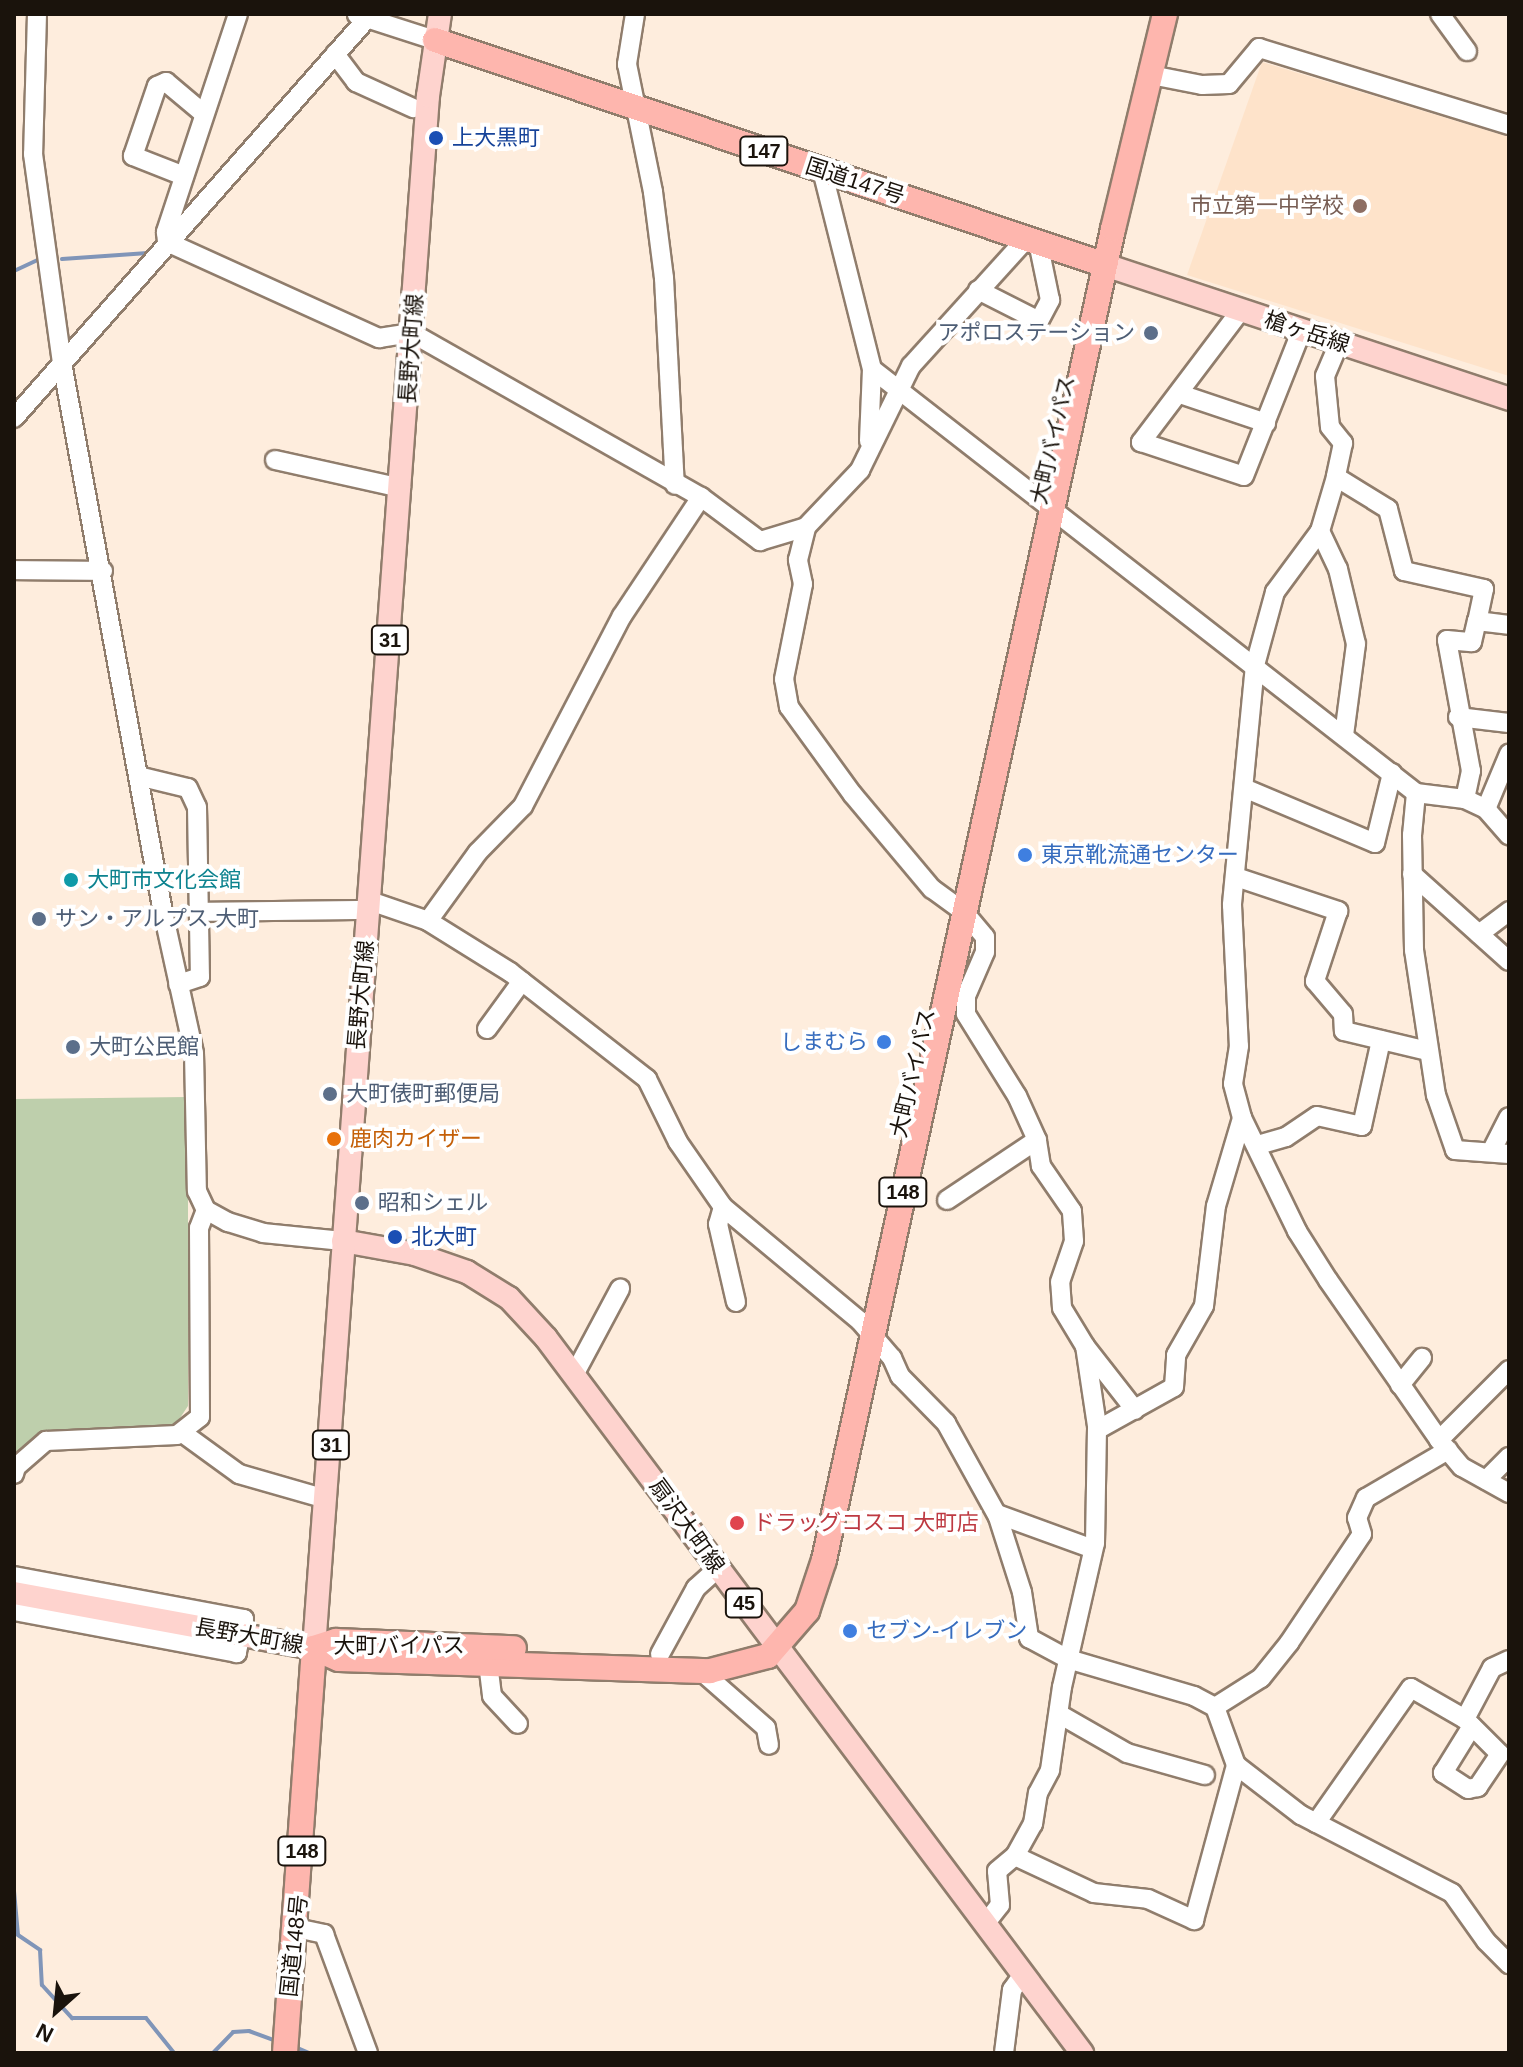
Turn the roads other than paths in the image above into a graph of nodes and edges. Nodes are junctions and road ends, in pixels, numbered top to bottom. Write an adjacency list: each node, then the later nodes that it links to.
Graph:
1 (37, 14): 27 (street)
2 (238, 14): 15 (street)
3 (440, 14): 9 (main road, 長野大町線)
4 (635, 14): 14 (street)
5 (1151, 14): 21 (highway)
6 (1165, 14): 12 (highway)
7 (1440, 14): 10 (street)
8 (364, 15): 9 (street); 11 (street)
9 (435, 40): 14 (highway, 国道147号 / 147); 25 (main road, 長野大町線 / 31)
10 (1467, 51)
11 (335, 54): 13 (street); 20 (street)
12 (1151, 75): 16 (street); 21 (highway)
13 (413, 108)
14 (637, 110): 17 (highway, 国道147号 / 147); 37 (street)
15 (204, 114): 18 (street); 18 (street)
16 (1509, 125)
17 (822, 170): 19 (highway, 国道147号 / 147); 28 (street)
18 (184, 176): 20 (street)
19 (1032, 240): 21 (highway, 国道147号 / 147); 22 (street); 22 (street)
20 (167, 242): 25 (street); 27 (street)
21 (1100, 263): 23 (main road, 槍ヶ岳線); 40 (highway, 大町バイパス / 148)
22 (978, 290): 29 (street)
23 (1241, 310): 24 (main road, 槍ヶ岳線); 30 (street)
24 (1301, 332): 26 (main road, 槍ヶ岳線); 33 (street)
25 (412, 333): 37 (street); 38 (main road, 長野大町線 / 31)
26 (1339, 343): 31 (main road, 槍ヶ岳線); 36 (street)
27 (62, 363): 32 (street); 44 (street)
28 (872, 369): 29 (street); 34 (street)
29 (898, 394): 34 (street); 40 (street)
30 (1180, 394): 33 (street); 33 (street)
31 (1509, 399)
32 (14, 418)
33 (1266, 423)
34 (869, 448): 41 (street)
35 (275, 460): 38 (street)
36 (1336, 477): 42 (street); 45 (street)
37 (675, 485): 39 (street)
38 (401, 488): 61 (main road, 長野大町線 / 31)
39 (701, 497): 41 (street); 65 (street)
40 (1046, 505): 47 (street); 62 (highway, 大町バイパス / 148)
41 (806, 527): 62 (street)
42 (1320, 531): 47 (street); 50 (street)
43 (14, 570): 44 (street)
44 (103, 571): 53 (street)
45 (1477, 621): 46 (street); 48 (street)
46 (1509, 625)
47 (1255, 665): 50 (street); 54 (street)
48 (1458, 717): 49 (street); 56 (street)
49 (1509, 723)
50 (1344, 735): 52 (street)
51 (1509, 754): 57 (street)
52 (1392, 773): 54 (street); 55 (street)
53 (138, 776): 64 (street); 69 (street)
54 (1244, 788): 60 (street)
55 (1416, 793): 56 (street); 59 (street)
56 (1465, 799): 57 (street)
57 (1486, 809): 58 (street)
58 (1509, 835)
59 (1412, 874): 66 (street); 72 (street)
60 (1236, 877): 71 (street); 74 (street)
61 (369, 905): 64 (street); 65 (street); 81 (main road, 長野大町線 / 31)
62 (958, 908): 75 (street); 84 (highway, 大町バイパス / 148)
63 (1509, 911): 66 (street)
64 (199, 912): 69 (street)
65 (428, 921): 68 (street)
66 (1479, 934): 67 (street)
67 (1509, 961)
68 (522, 981): 70 (street); 79 (street)
69 (178, 984): 80 (street)
70 (487, 1029)
71 (1381, 1040): 72 (street); 76 (street)
72 (1427, 1051): 77 (street)
73 (1509, 1117): 77 (street)
74 (1242, 1118): 76 (street); 90 (street)
75 (1037, 1140): 78 (street); 85 (street)
76 (1258, 1145): 89 (street)
77 (1500, 1153)
78 (947, 1200)
79 (723, 1207): 83 (street); 84 (street)
80 (206, 1210): 81 (street); 92 (street)
81 (343, 1241): 88 (main road, 扇沢大町線 / 45); 98 (main road, 長野大町線 / 31)
82 (620, 1289): 88 (street)
83 (736, 1302)
84 (866, 1328): 99 (street); 106 (highway, 大町バイパス / 148)
85 (1085, 1346): 90 (street); 91 (street)
86 (1422, 1358): 89 (street)
87 (1509, 1370): 93 (street)
88 (574, 1375): 101 (main road, 扇沢大町線 / 45)
89 (1400, 1385): 93 (street)
90 (1135, 1410): 91 (street)
91 (1097, 1430): 100 (street)
92 (184, 1434): 95 (street); 98 (street)
93 (1443, 1445): 96 (street); 113 (street)
94 (1509, 1457): 96 (street)
95 (14, 1474)
96 (1486, 1480): 97 (street)
97 (1509, 1493)
98 (326, 1499): 107 (main road, 長野大町線 / 31)
99 (997, 1514): 100 (street); 109 (street)
100 (1093, 1549): 109 (street)
101 (718, 1568): 106 (main road, 扇沢大町線 / 45); 108 (street)
102 (14, 1576): 105 (street)
103 (14, 1593): 105 (main road, 長野大町線)
104 (14, 1611): 105 (street)
105 (242, 1635): 107 (main road, 長野大町線)
106 (773, 1641): 108 (highway, 大町バイパス / 148); 112 (highway, 大町バイパス / 148); 121 (main road, 扇沢大町線 / 45)
107 (314, 1648): 108 (highway, 大町バイパス / 148); 111 (highway, 大町バイパス / 148); 122 (highway, 国道148号 / 148)
108 (660, 1654)
109 (1068, 1659): 113 (street); 114 (street)
110 (1509, 1660): 119 (street)
111 (488, 1663): 112 (highway, 大町バイパス / 148); 115 (street)
112 (700, 1670): 116 (street)
113 (1215, 1707): 117 (street)
114 (1059, 1714): 118 (street); 120 (street)
115 (518, 1724)
116 (769, 1745)
117 (1236, 1765): 119 (street); 120 (street)
118 (1205, 1775)
119 (1316, 1823): 123 (street)
120 (1015, 1856): 121 (street)
121 (985, 1924): 124 (main road, 扇沢大町線 / 45)
122 (296, 1928): 125 (highway, 国道148号 / 148); 126 (street)
123 (1509, 1964)
124 (1023, 1974): 127 (street); 128 (main road, 扇沢大町線 / 45)
125 (285, 2053)
126 (368, 2053)
127 (1004, 2053)
128 (1082, 2053)

